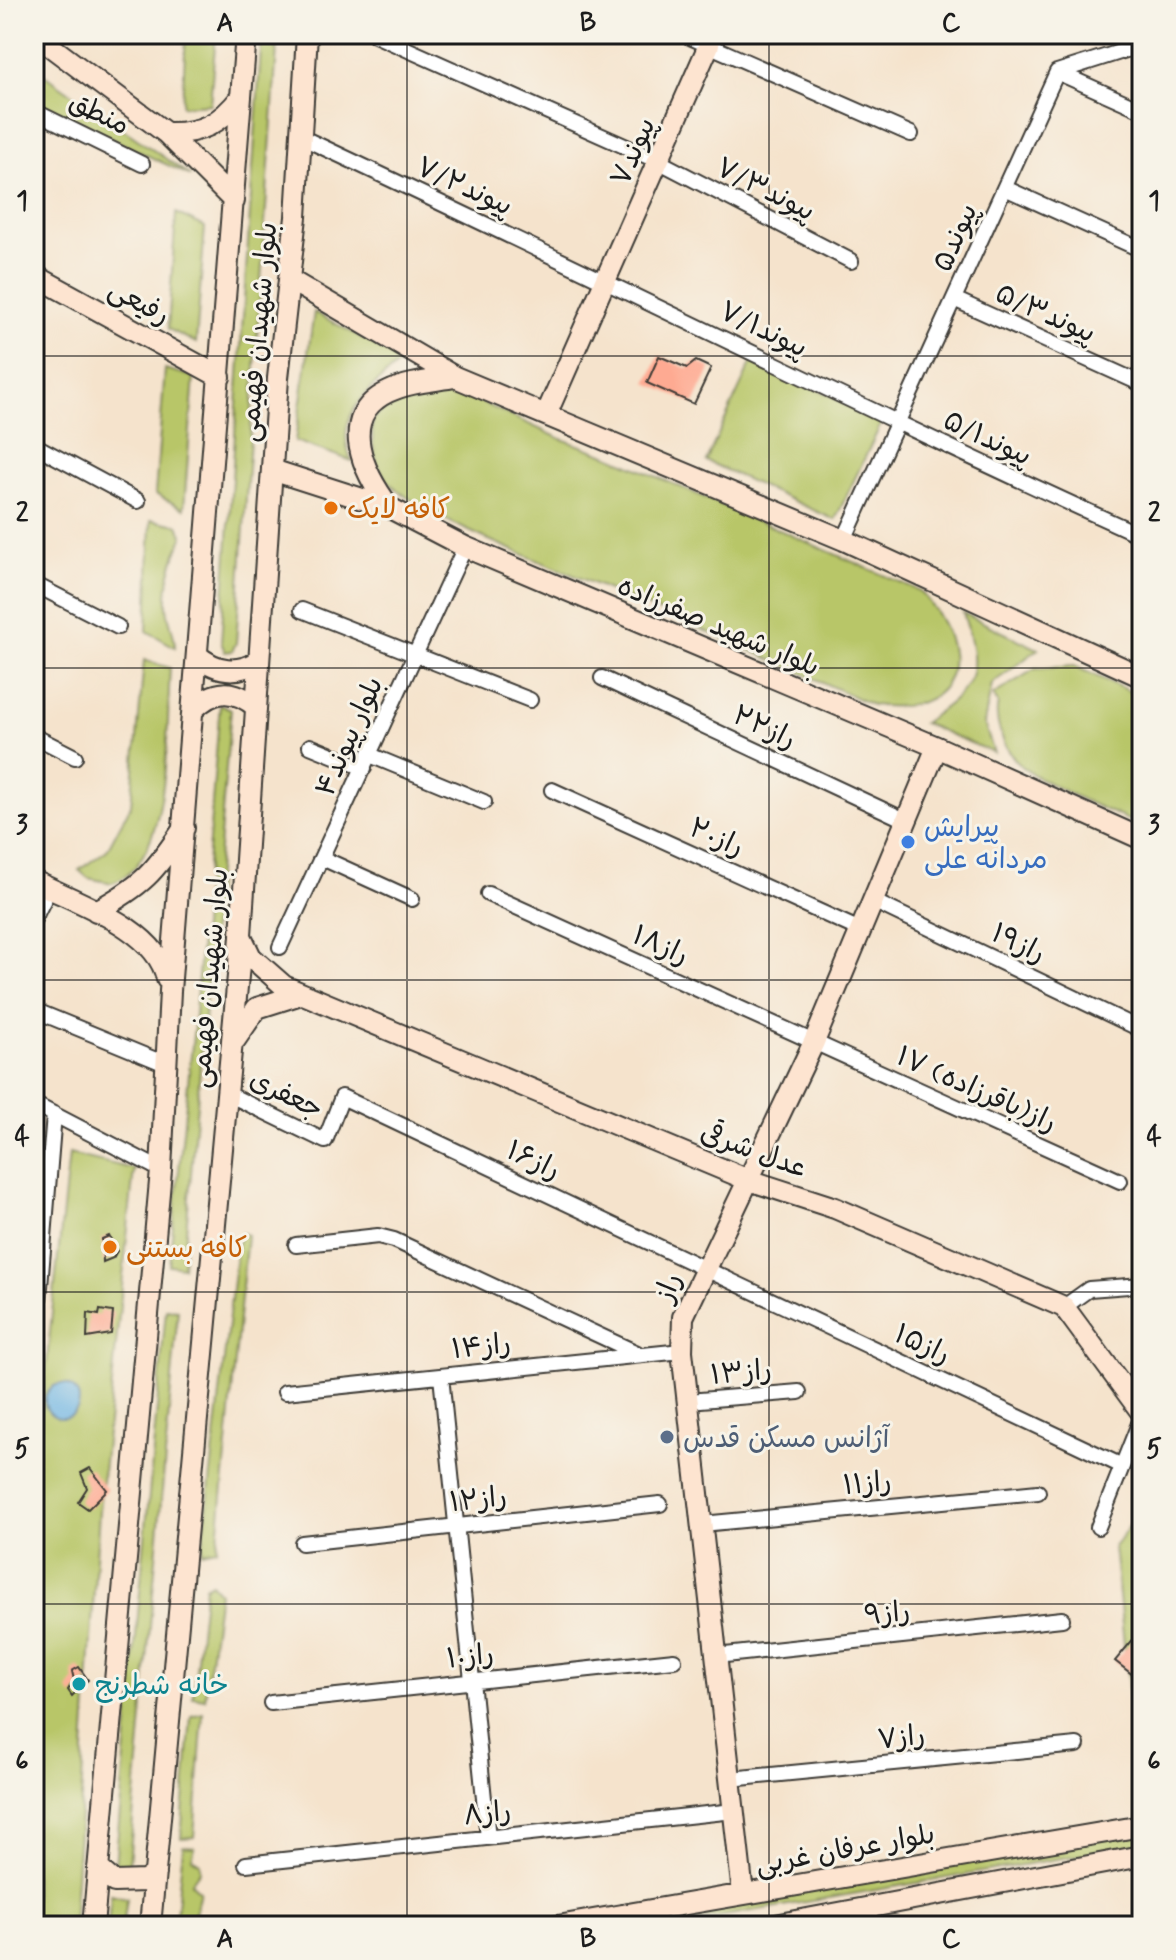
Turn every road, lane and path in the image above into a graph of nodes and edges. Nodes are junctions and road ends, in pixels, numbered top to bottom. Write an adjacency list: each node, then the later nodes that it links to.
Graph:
1 (34, 34): 12 (street, منطق)
2 (246, 34): 9 (street, بلوار شهیدان فهیمی)
3 (307, 34): 14 (street, بلوار شهیدان فهیمی)
4 (683, 34): 6 (street)
5 (375, 35): 15 (street, پیوند۷/۳)
6 (709, 45): 13 (street); 15 (street, پیوند۷)
7 (1142, 45): 8 (street)
8 (1057, 72): 10 (street); 17 (street, پیوند۵)
9 (241, 97): 12 (street); 18 (street, بلوار شهیدان فهیمی)
10 (1142, 110)
11 (34, 111): 16 (street, منطق)
12 (166, 133): 18 (street, منطق)
13 (911, 134)
14 (301, 137): 22 (street, بلوار شهیدان فهیمی); 23 (street, پیوند۷/۲)
15 (658, 161): 20 (street, پیوند۷/۳); 23 (street, پیوند۷)
16 (142, 164)
17 (1005, 188): 19 (street); 24 (street, پیوند۵)
18 (234, 201): 25 (street, بلوار شهیدان فهیمی)
19 (1142, 250)
20 (851, 261)
21 (34, 275): 25 (street, رفیعی)
22 (290, 280): 26 (street); 31 (street, بلوار شهیدان فهیمی)
23 (606, 280): 28 (street, پیوند۷); 29 (street, پیوند۷/۱)
24 (954, 299): 27 (street, پیوند۵/۳); 29 (street, پیوند۵)
25 (220, 377): 41 (street, بلوار شهیدان فهیمی)
26 (455, 377): 28 (street); 33 (street)
27 (1142, 384)
28 (546, 415): 35 (street)
29 (898, 424): 34 (street, پیوند۵/۱); 35 (street, پیوند۵)
30 (34, 445): 32 (street)
31 (272, 470): 33 (street, بلوار شهید صفرزاده); 42 (street, بلوار شهیدان فهیمی)
32 (138, 501)
33 (390, 508): 36 (street, بلوار شهید صفرزاده)
34 (1142, 536)
35 (844, 540): 43 (street)
36 (465, 547): 40 (street, بلوار پیوند۴); 50 (street, بلوار شهید صفرزاده)
37 (34, 584): 39 (street)
38 (302, 610): 40 (street)
39 (118, 627)
40 (414, 652): 45 (street); 52 (street, بلوار پیوند۴)
41 (197, 655): 42 (street); 47 (street, بلوار شهیدان فهیمی)
42 (259, 661): 46 (street, بلوار شهیدان فهیمی)
43 (1141, 674)
44 (602, 678): 55 (street, راز۲۲)
45 (530, 700)
46 (256, 707): 47 (street); 66 (street, بلوار شهیدان فهیمی)
47 (194, 709): 56 (street, بلوار شهیدان فهیمی)
48 (34, 736): 51 (street)
49 (310, 746): 52 (street)
50 (937, 747): 55 (street, راز); 57 (street, بلوار شهید صفرزاده)
51 (75, 757)
52 (367, 762): 54 (street); 58 (street, بلوار پیوند۴)
53 (552, 790): 65 (street, راز۲۰)
54 (484, 802)
55 (907, 821): 62 (street, راز)
56 (185, 826): 63 (street); 68 (street, بلوار شهیدان فهیمی)
57 (1142, 839)
58 (322, 858): 61 (street); 67 (street, بلوار پیوند۴)
59 (42, 885): 63 (street); 64 (street)
60 (488, 894): 72 (street, راز۱۸)
61 (412, 899)
62 (873, 901): 65 (street, راز); 71 (street, راز۱۹)
63 (96, 911): 68 (street)
64 (34, 919)
65 (860, 930): 72 (street, راز)
66 (241, 936): 69 (street, عدل شرقی); 73 (street, بلوار شهیدان فهیمی)
67 (280, 947)
68 (170, 991): 74 (street, بلوار شهیدان فهیمی)
69 (301, 994): 73 (street); 80 (street, عدل شرقی)
70 (34, 1010): 74 (street)
71 (1142, 1030)
72 (814, 1042): 80 (street, راز); 81 (street, ۱۷ راز(باقرزاده))
73 (231, 1047): 75 (street, بلوار شهیدان فهیمی)
74 (168, 1065): 79 (street, بلوار شهیدان فهیمی)
75 (226, 1093): 76 (street, جعفری); 115 (street, بلوار شهیدان فهیمی)
76 (342, 1097): 84 (street, راز۱۶)
77 (34, 1104): 78 (street)
78 (54, 1114): 79 (street); 83 (street)
79 (161, 1170): 114 (street, بلوار شهیدان فهیمی)
80 (746, 1179): 84 (street, راز); 86 (street, عدل شرقی)
81 (1120, 1181)
82 (296, 1245): 88 (street)
83 (38, 1248): 89 (street)
84 (704, 1269): 87 (street, راز); 95 (street, راز۱۵)
85 (1142, 1285): 86 (street)
86 (1064, 1307): 94 (street)
87 (682, 1351): 88 (street, راز۱۴); 93 (street, راز)
88 (640, 1354): 90 (street, راز۱۴)
89 (34, 1361)
90 (441, 1376): 91 (street, راز۱۴); 99 (street)
91 (285, 1392)
92 (799, 1392): 93 (street, راز۱۳)
93 (688, 1401): 98 (street, راز)
94 (1142, 1415): 95 (street)
95 (1120, 1465): 100 (street)
96 (1038, 1492): 98 (street, راز۱۱)
97 (660, 1504): 99 (street, راز۱۲)
98 (702, 1524): 103 (street, راز)
99 (456, 1526): 101 (street, راز۱۲); 105 (street)
100 (1098, 1527)
101 (302, 1543)
102 (1062, 1619): 103 (street, راز۹)
103 (716, 1656): 108 (street, راز)
104 (674, 1660): 105 (street, راز۱۰)
105 (472, 1681): 106 (street, راز۱۰); 111 (street)
106 (271, 1703)
107 (1077, 1745): 108 (street, راز۷)
108 (730, 1779): 109 (street, راز)
109 (734, 1811): 111 (street, راز۸); 116 (street, راز)
110 (1142, 1826): 116 (street, بلوار عرفان غربی)
111 (488, 1838): 113 (street, راز۸)
112 (1142, 1856): 120 (street)
113 (246, 1864)
114 (98, 1868): 115 (street); 117 (street, بلوار شهیدان فهیمی)
115 (155, 1874): 118 (street, بلوار شهیدان فهیمی)
116 (743, 1894): 119 (street, بلوار عرفان غربی)
117 (93, 1926)
118 (150, 1926)
119 (558, 1926)
120 (770, 1926)

